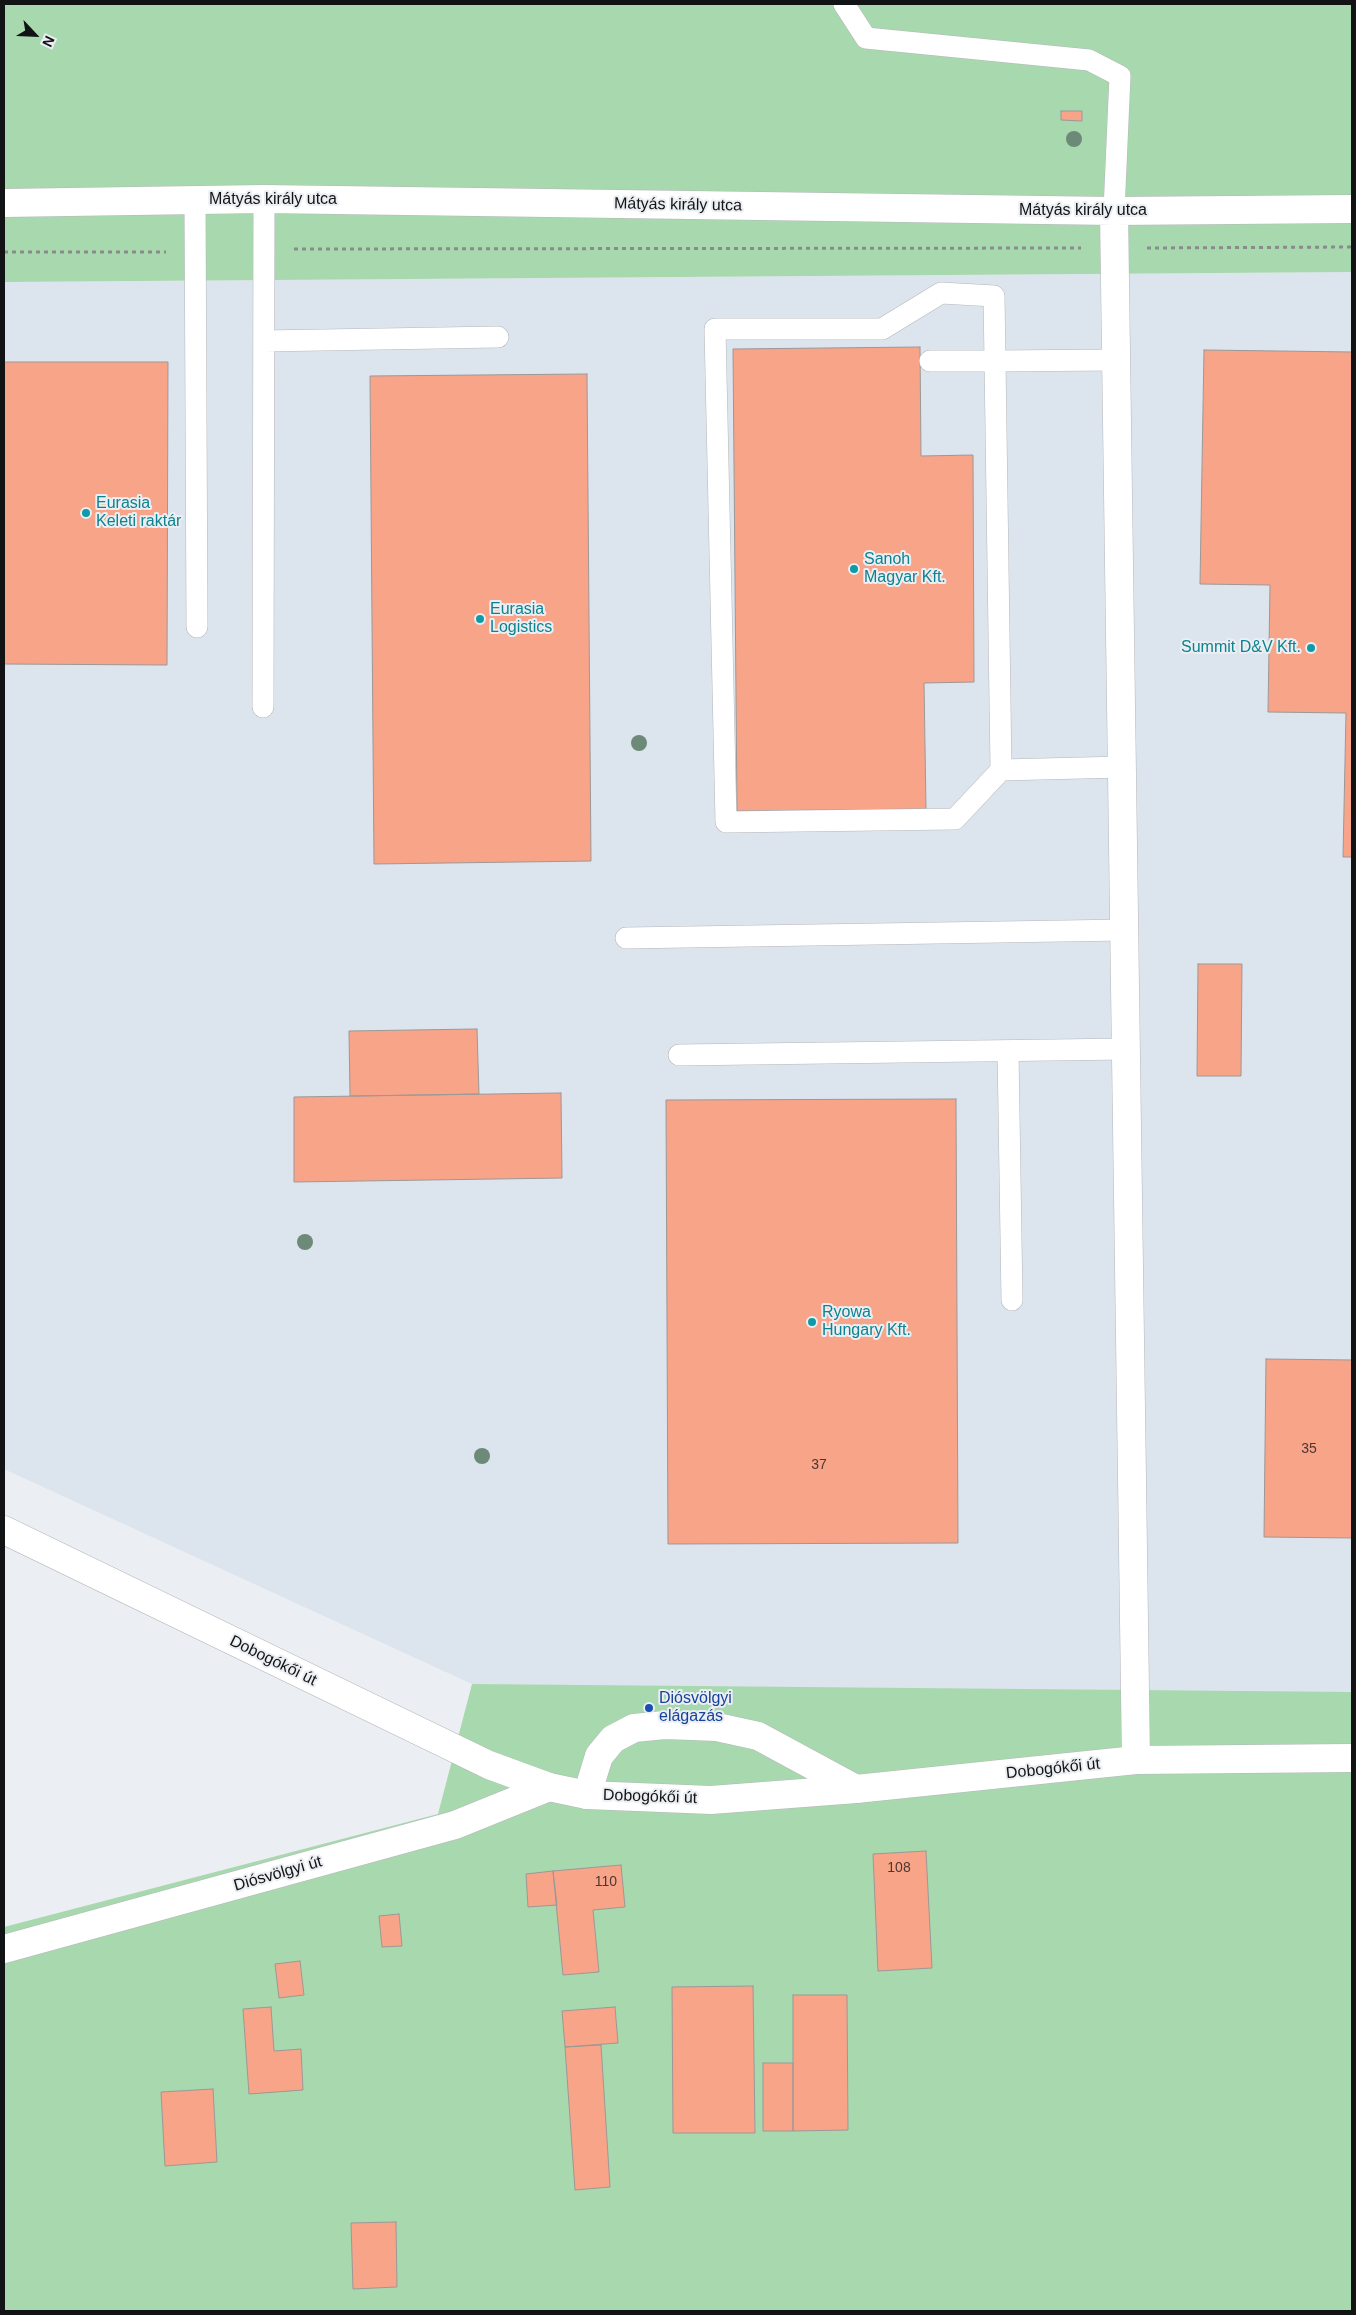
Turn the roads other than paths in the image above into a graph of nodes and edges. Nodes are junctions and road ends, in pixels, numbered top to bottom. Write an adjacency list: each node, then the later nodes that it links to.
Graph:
1 (844, 4): 6 (lane)
2 (264, 199): 3 (street, Mátyás király utca); 6 (street, Mátyás király utca); 8 (lane)
3 (195, 200): 4 (street, Mátyás király utca); 12 (lane)
4 (4, 203)
5 (1352, 209): 6 (street, Mátyás király utca)
6 (1114, 212): 9 (street)
7 (498, 337): 8 (lane)
8 (264, 341): 13 (lane)
9 (1116, 360): 11 (lane); 14 (street)
10 (930, 361): 11 (lane)
11 (995, 361): 15 (lane); 15 (lane)
12 (197, 627)
13 (264, 707)
14 (1123, 767): 15 (lane); 16 (street)
15 (1001, 770)
16 (1125, 930): 17 (lane); 18 (street)
17 (626, 938)
18 (1127, 1049): 19 (lane); 24 (street)
19 (1008, 1051): 20 (lane); 21 (lane)
20 (679, 1055)
21 (1012, 1300)
22 (4, 1530): 25 (street, Dobogókői út)
23 (1352, 1758): 24 (street, Dobogókői út)
24 (1136, 1760): 26 (street, Dobogókői út)
25 (549, 1787): 27 (street, Dobogókői út); 28 (street, Diósvölgyi út)
26 (856, 1789): 27 (street, Dobogókői út); 27 (street)
27 (587, 1795)
28 (4, 1949)

